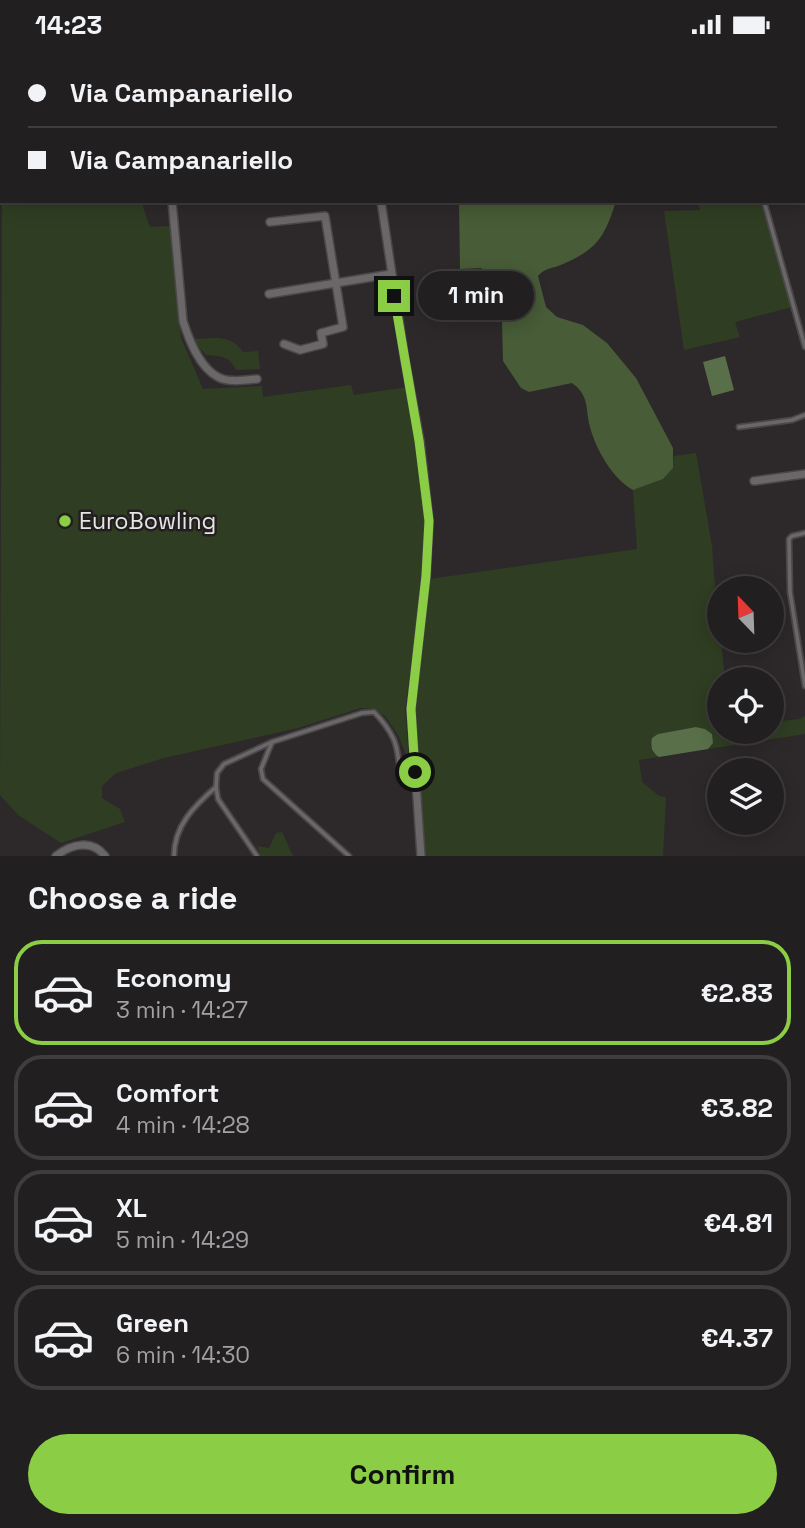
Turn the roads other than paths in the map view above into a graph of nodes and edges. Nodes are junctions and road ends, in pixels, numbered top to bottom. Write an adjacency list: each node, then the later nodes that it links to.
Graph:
1 (172, 203): 10 (street)
2 (381, 203): 5 (street)
3 (765, 203): 9 (lane)
4 (270, 222): 6 (street)
5 (391, 274): 6 (street); 19 (street)
6 (335, 283): 7 (street); 8 (street)
7 (269, 293)
8 (284, 344)
9 (805, 347)
10 (257, 379)
11 (805, 415): 12 (lane)
12 (739, 427)
13 (805, 474): 14 (street)
14 (754, 481)
15 (805, 533): 16 (lane)
16 (805, 686)
17 (272, 743): 18 (lane); 19 (lane); 24 (lane)
18 (215, 787): 22 (lane); 23 (lane)
19 (416, 792): 25 (street)
20 (56, 856): 21 (street)
21 (104, 856)
22 (174, 856)
23 (257, 856)
24 (349, 856)
25 (421, 856)

